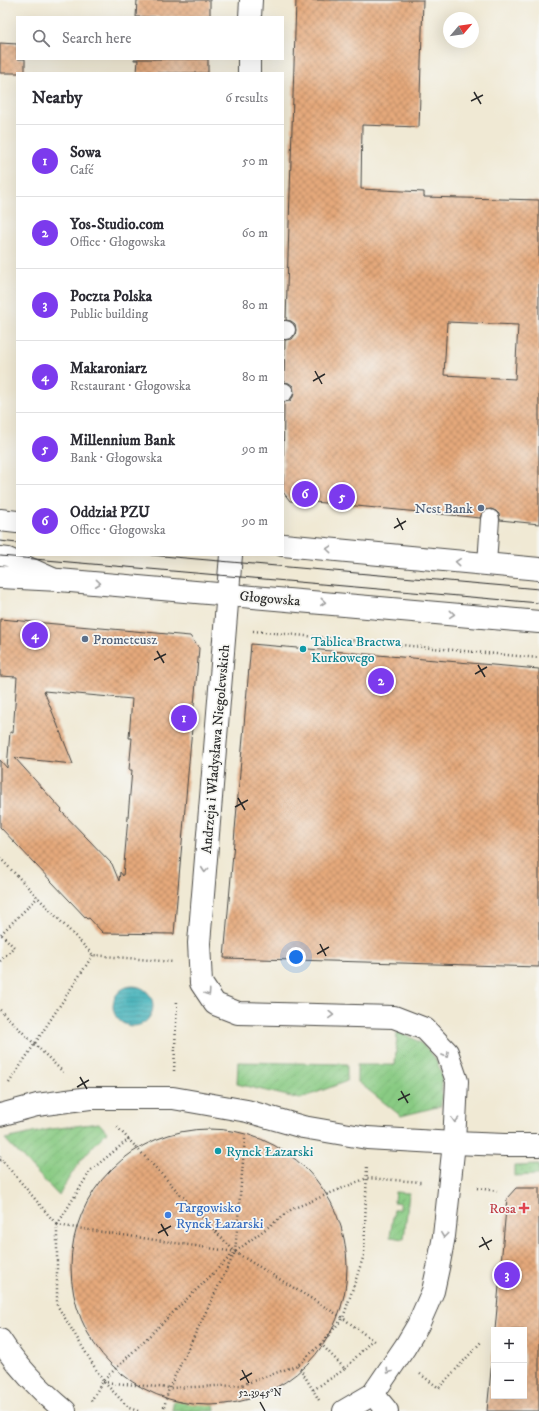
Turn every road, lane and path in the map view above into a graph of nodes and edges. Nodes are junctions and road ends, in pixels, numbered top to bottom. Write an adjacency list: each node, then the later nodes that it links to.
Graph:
1 (251, 0): 2 (street)
2 (250, 16)
3 (249, 60): 4 (street)
4 (249, 72)
5 (490, 519): 11 (lane)
6 (0, 520): 7 (street)
7 (16, 522)
8 (284, 545): 11 (street, one-way to 8)
9 (0, 556): 14 (lane)
10 (231, 556): 15 (street, Andrzeja i Władysława Niegolewskich)
11 (487, 564): 12 (street)
12 (539, 569)
13 (0, 577): 14 (street, Głogowska)
14 (59, 580): 15 (street, Głogowska, one-way to 15)
15 (228, 594): 16 (street, Głogowska, one-way to 16); 17 (street, Andrzeja i Władysława Niegolewskich)
16 (539, 622)
17 (225, 629): 18 (path); 35 (street, Andrzeja i Władysława Niegolewskich, one-way to 35)
18 (539, 658)
19 (0, 858): 20 (path)
20 (38, 897): 21 (path); 22 (path)
21 (0, 933): 23 (path)
22 (93, 955): 24 (path); 27 (path)
23 (0, 961)
24 (179, 962)
25 (178, 994): 30 (path)
26 (0, 1010): 27 (path)
27 (34, 1044): 28 (path); 29 (path)
28 (8, 1083)
29 (90, 1098): 30 (street); 32 (street); 34 (path)
30 (173, 1098): 31 (street)
31 (247, 1111): 33 (street); 43 (path)
32 (0, 1115)
33 (367, 1138): 35 (street); 39 (path)
34 (129, 1139): 42 (path); 43 (path)
35 (454, 1143): 36 (street); 40 (street)
36 (539, 1145)
37 (0, 1156): 38 (path)
38 (1, 1160): 42 (path)
39 (367, 1178): 40 (path); 43 (path); 44 (path)
40 (449, 1184): 41 (path); 49 (street, one-way to 49)
41 (497, 1191)
42 (57, 1225): 43 (path); 52 (path)
43 (235, 1252): 44 (path); 52 (path); 53 (path)
44 (343, 1318): 46 (path); 48 (path)
45 (0, 1340): 58 (street)
46 (372, 1340): 49 (path); 51 (path)
47 (482, 1341): 49 (path)
48 (321, 1344): 50 (path); 51 (path)
49 (398, 1358): 55 (street, one-way to 55)
50 (298, 1365): 53 (path); 54 (path)
51 (345, 1369): 54 (path)
52 (102, 1382): 53 (path); 56 (path); 59 (path)
53 (169, 1388): 60 (path)
54 (313, 1390): 57 (path)
55 (373, 1394): 61 (street); 62 (street)
56 (88, 1405)
57 (322, 1406)
58 (64, 1411)
59 (138, 1411)
60 (163, 1411)
61 (344, 1411)
62 (388, 1411)

